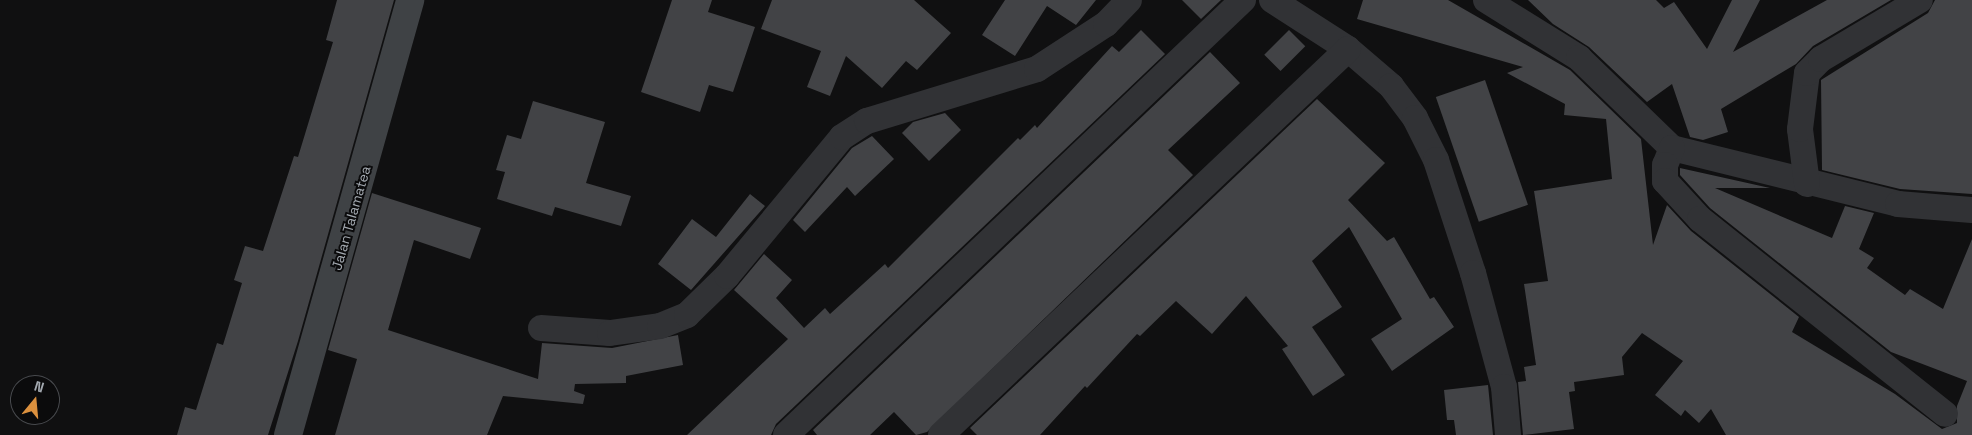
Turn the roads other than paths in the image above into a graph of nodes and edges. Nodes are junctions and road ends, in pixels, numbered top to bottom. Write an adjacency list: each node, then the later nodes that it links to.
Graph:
1 (410, 0): 13 (street, Jalan Talamatea)
2 (1129, 0): 11 (street)
3 (1244, 0): 14 (street)
4 (1272, 0): 7 (street)
5 (1486, 0): 8 (street)
6 (1920, 0): 9 (street)
7 (1348, 49): 15 (street); 16 (street)
8 (1672, 148): 9 (street); 12 (street)
9 (1807, 184): 10 (street)
10 (1972, 210)
11 (541, 328)
12 (1945, 414)
13 (288, 435)
14 (786, 435)
15 (942, 435)
16 (1508, 435)

